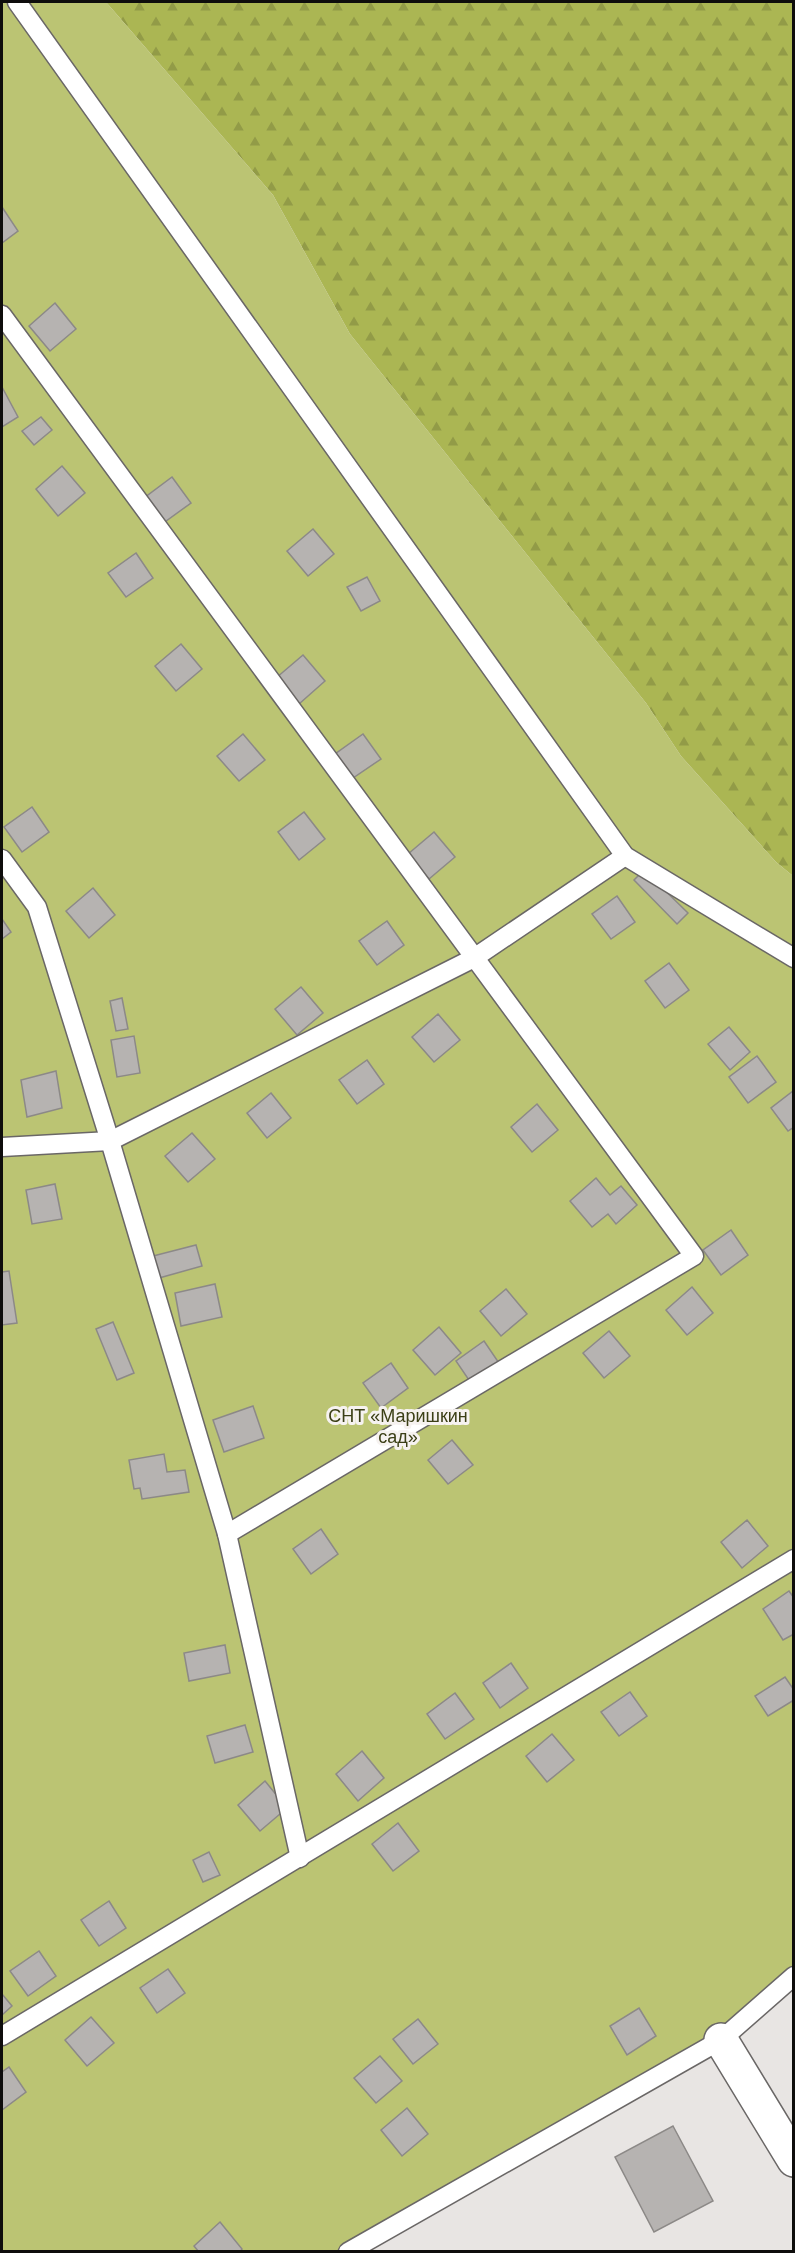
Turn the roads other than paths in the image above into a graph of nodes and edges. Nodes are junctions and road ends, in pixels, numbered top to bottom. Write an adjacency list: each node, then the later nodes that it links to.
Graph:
1 (17, 2): 3 (lane)
2 (2, 315): 5 (lane)
3 (625, 856): 5 (lane); 6 (lane)
4 (2, 859): 7 (lane)
5 (474, 958): 7 (lane); 9 (lane)
6 (794, 958)
7 (110, 1141): 8 (lane); 9 (lane)
8 (2, 1147)
9 (226, 1534): 11 (lane)
10 (794, 1559): 11 (lane)
11 (300, 1858): 13 (lane)
12 (794, 1976): 14 (lane)
13 (2, 2036)
14 (722, 2040): 15 (street); 16 (lane)
15 (794, 2160)
16 (348, 2252)

